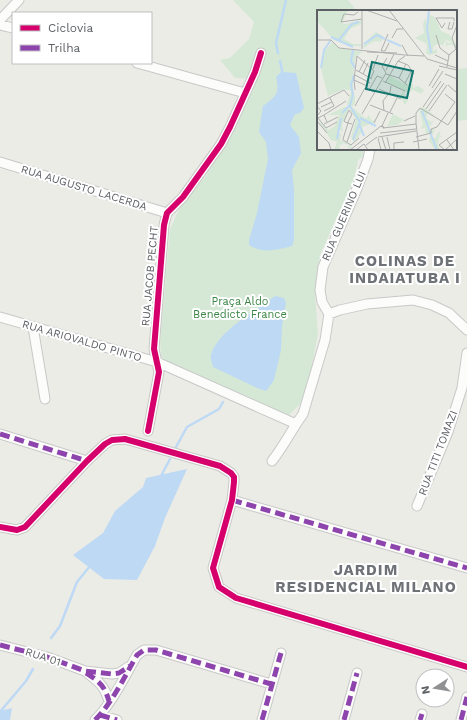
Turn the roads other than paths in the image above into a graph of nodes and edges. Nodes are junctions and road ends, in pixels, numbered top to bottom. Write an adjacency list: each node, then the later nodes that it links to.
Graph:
1 (19, 0): 2 (street)
2 (0, 20)
3 (0, 25): 4 (street)
4 (12, 28)
5 (261, 53): 7 (street, RUA JACOB PECHT)
6 (141, 64): 7 (street)
7 (245, 93): 10 (street, RUA JACOB PECHT)
8 (370, 150): 11 (street, RUA GUERINO LUI)
9 (0, 162): 10 (street, RUA AUGUSTO LACERDA)
10 (167, 213): 16 (street, RUA JACOB PECHT)
11 (329, 314): 14 (street); 18 (street)
12 (0, 317): 13 (street, RUA ARIOVALDO PINTO)
13 (33, 327): 16 (street, RUA ARIOVALDO PINTO); 17 (street)
14 (467, 330)
15 (467, 353): 24 (street, RUA TITI TOMAZI)
16 (157, 362): 18 (street, RUA ARIOVALDO PINTO); 19 (street, RUA JACOB PECHT)
17 (45, 399)
18 (296, 424): 22 (street)
19 (148, 431)
20 (0, 434): 21 (street)
21 (87, 461): 23 (street); 25 (street)
22 (272, 461)
23 (232, 500): 26 (street); 30 (street)
24 (417, 506)
25 (0, 527)
26 (467, 568)
27 (0, 646): 31 (street, RUA 01)
28 (282, 653): 33 (street)
29 (131, 665): 31 (street, RUA 01); 33 (street); 35 (street)
30 (467, 667)
31 (85, 672): 35 (street, RUA 01)
32 (357, 673): 39 (street)
33 (271, 684): 38 (street)
34 (467, 697): 40 (street)
35 (110, 701): 36 (street)
36 (97, 718): 37 (street)
37 (117, 720)
38 (262, 720)
39 (344, 720)
40 (461, 720)

